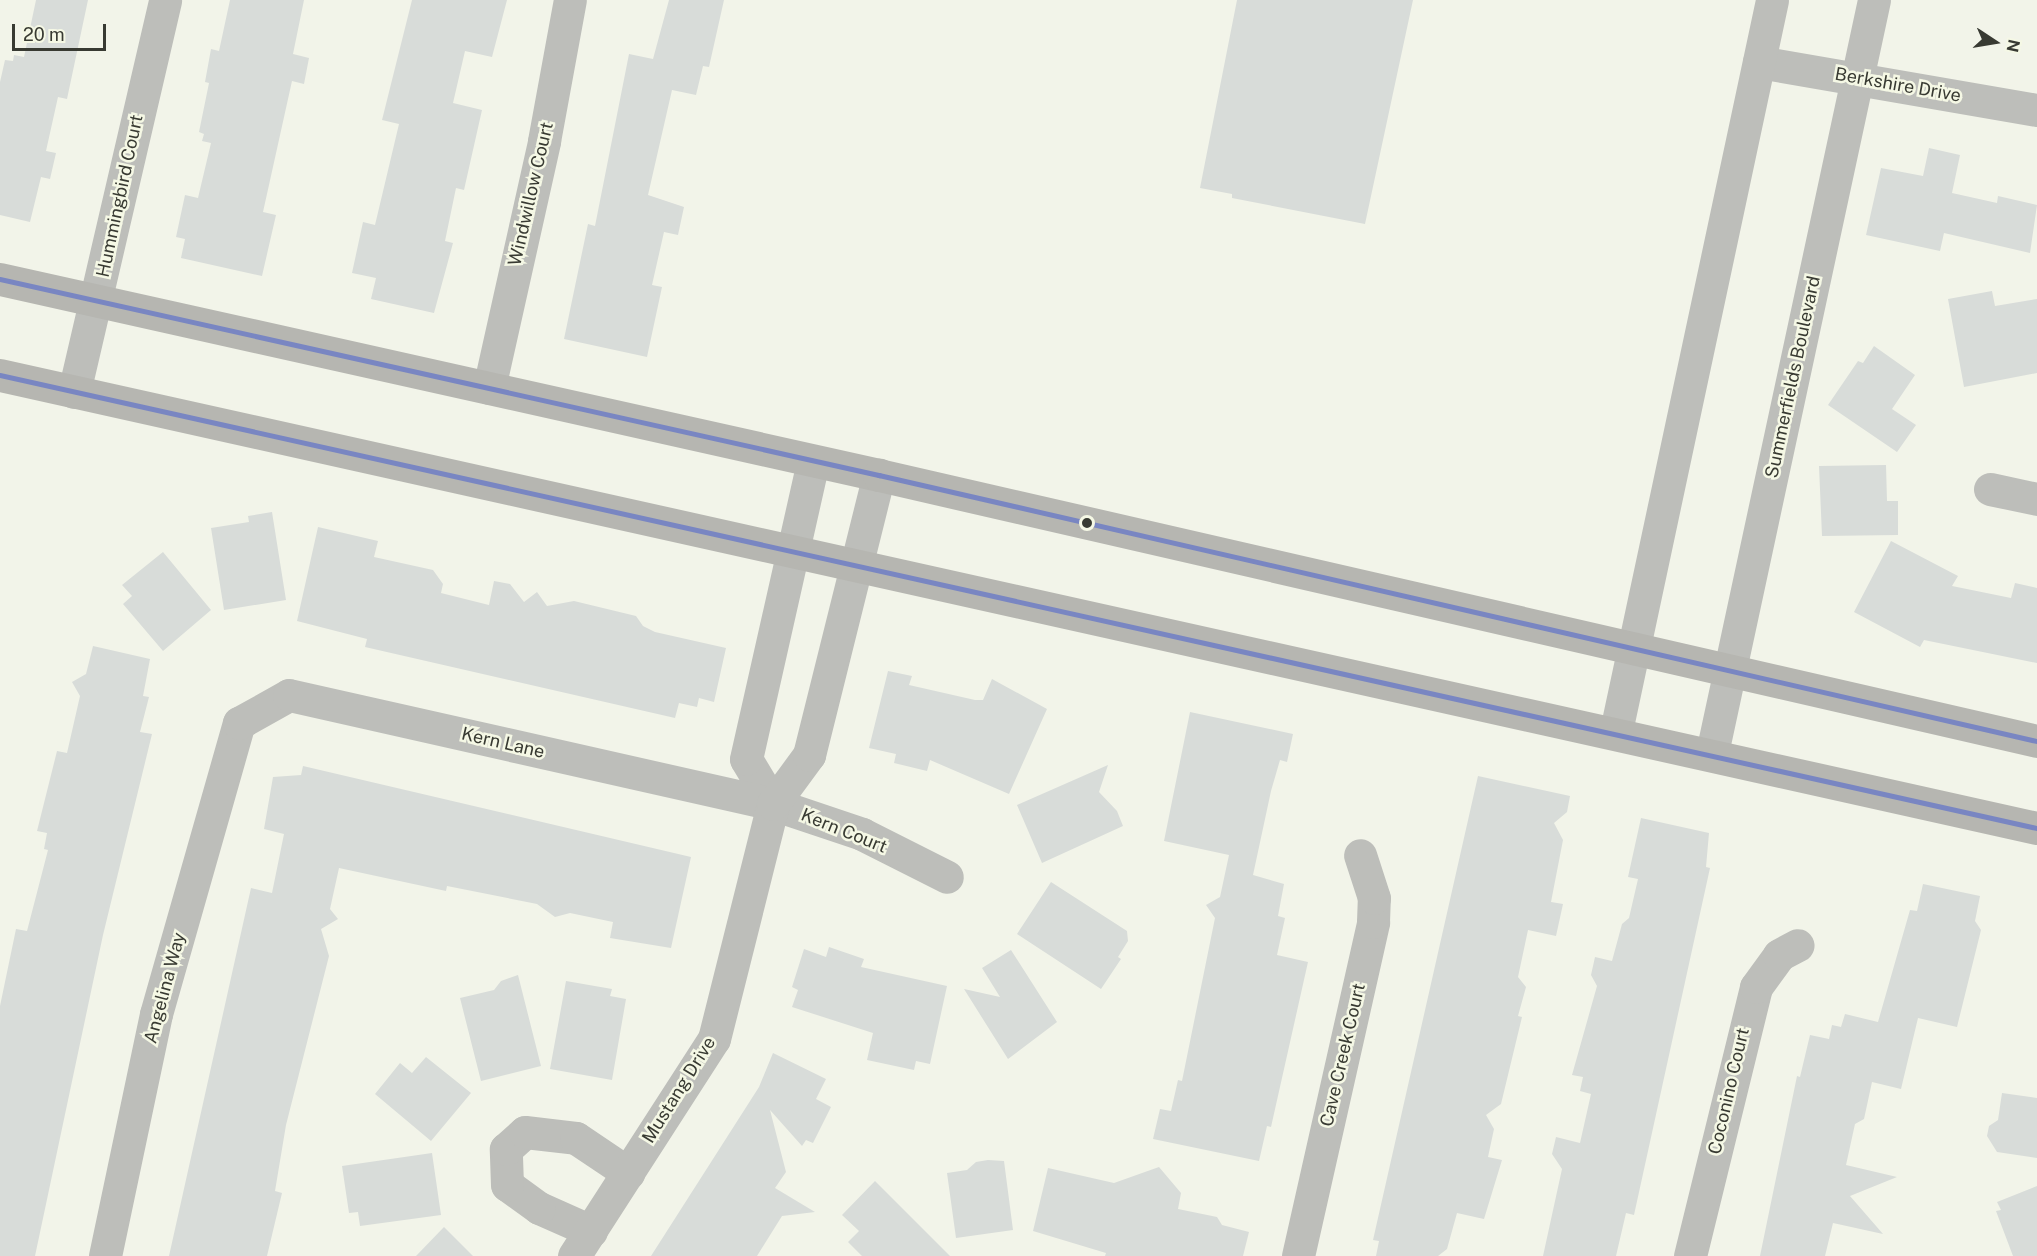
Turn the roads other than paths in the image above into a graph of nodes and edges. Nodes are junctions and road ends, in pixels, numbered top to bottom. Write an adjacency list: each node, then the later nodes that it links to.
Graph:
1 (165, 0): 9 (street, Hummingbird Court)
2 (570, 0): 11 (street, Windwillow Court)
3 (1772, 0): 5 (street)
4 (1874, 0): 6 (street, Summerfields Boulevard)
5 (1759, 62): 6 (street, Berkshire Drive); 19 (street)
6 (1857, 77): 7 (street, Berkshire Drive); 20 (street, Summerfields Boulevard)
7 (2037, 110)
8 (0, 279): 9 (main road)
9 (97, 301): 11 (main road); 12 (street, Hummingbird Court)
10 (0, 375): 12 (main road)
11 (489, 388): 13 (main road)
12 (74, 392): 17 (main road)
13 (813, 461): 14 (main road); 17 (street)
14 (879, 475): 18 (street, Mustang Drive); 19 (main road)
15 (1990, 489): 16 (street)
16 (2037, 499)
17 (793, 550): 18 (main road); 25 (street)
18 (859, 565): 22 (main road); 25 (street, Mustang Drive)
19 (1633, 650): 20 (main road); 22 (street)
20 (1730, 673): 23 (main road); 24 (street, Summerfields Boulevard)
21 (239, 723): 25 (street, Kern Lane); 32 (street, Angelina Way)
22 (1616, 731): 24 (main road)
23 (2037, 741)
24 (1712, 753): 26 (main road)
25 (773, 804): 28 (street, Kern Court); 30 (street, Mustang Drive)
26 (2037, 828)
27 (1360, 855): 33 (street, Cave Creek Court)
28 (946, 877)
29 (1798, 945): 34 (street, Coconino Court)
30 (628, 1173): 31 (street, Mustang Drive); 31 (street)
31 (583, 1243)
32 (105, 1256)
33 (1298, 1256)
34 (1690, 1256)

